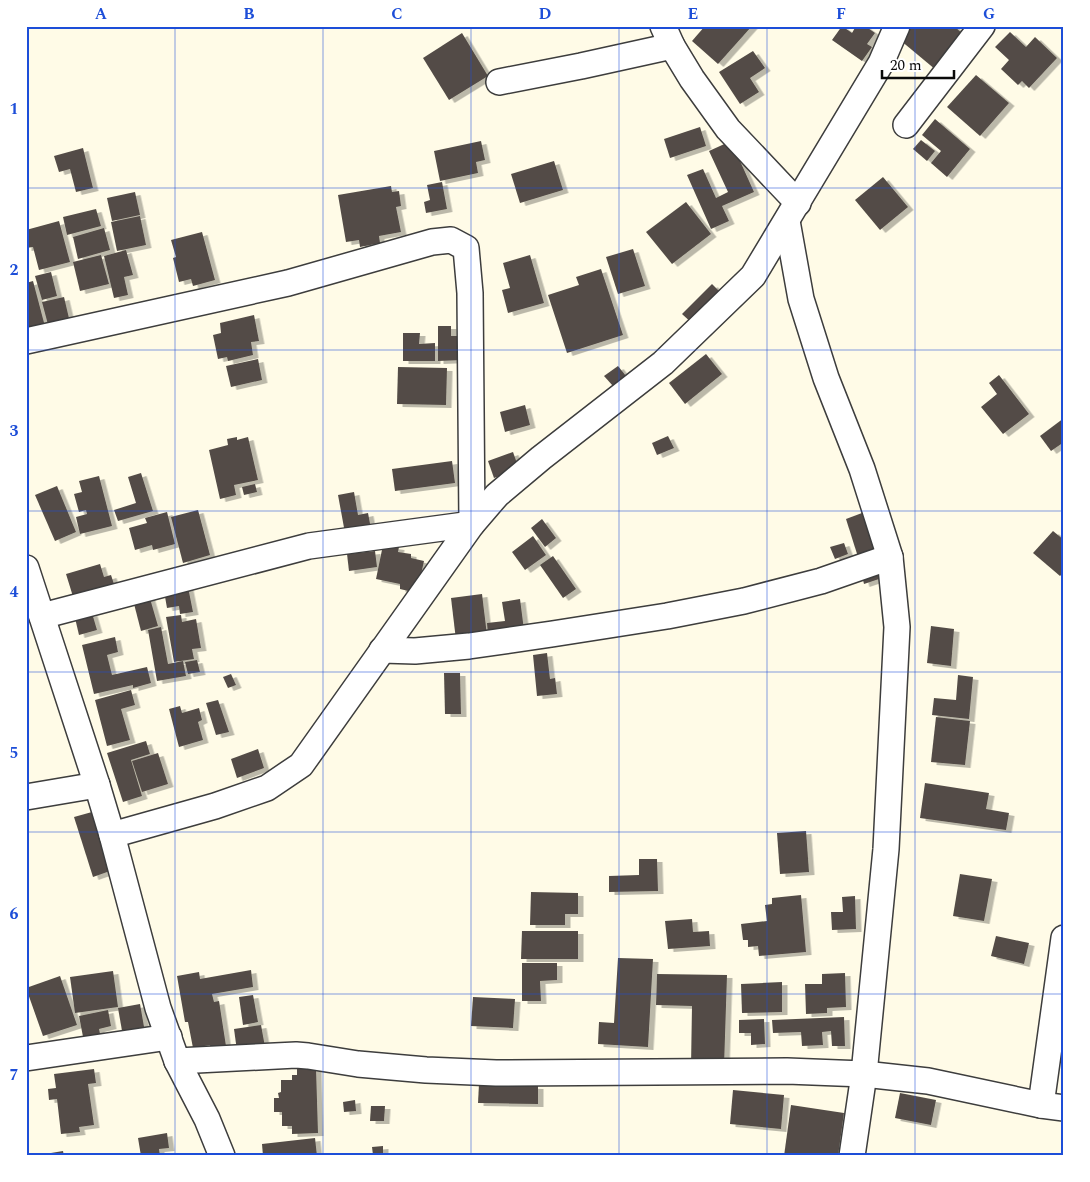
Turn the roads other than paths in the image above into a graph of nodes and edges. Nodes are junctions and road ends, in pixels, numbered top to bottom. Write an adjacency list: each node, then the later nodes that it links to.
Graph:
1 (897, 26): 6 (street)
2 (982, 26): 5 (street)
3 (667, 36): 4 (street); 6 (street)
4 (499, 82)
5 (906, 125)
6 (792, 212): 8 (street); 9 (street)
7 (26, 341): 8 (street)
8 (472, 524): 11 (street); 12 (street)
9 (890, 557): 12 (street); 20 (street)
10 (26, 568): 11 (street)
11 (42, 616): 13 (street)
12 (382, 650): 15 (street)
13 (97, 785): 14 (street); 15 (street)
14 (26, 797)
15 (112, 836): 17 (street)
16 (1064, 938): 21 (street)
17 (169, 1037): 18 (street); 19 (street)
18 (26, 1058)
19 (177, 1062): 20 (street); 22 (street)
20 (864, 1074): 21 (street); 23 (street)
21 (1052, 1106)
22 (222, 1156)
23 (852, 1156)

